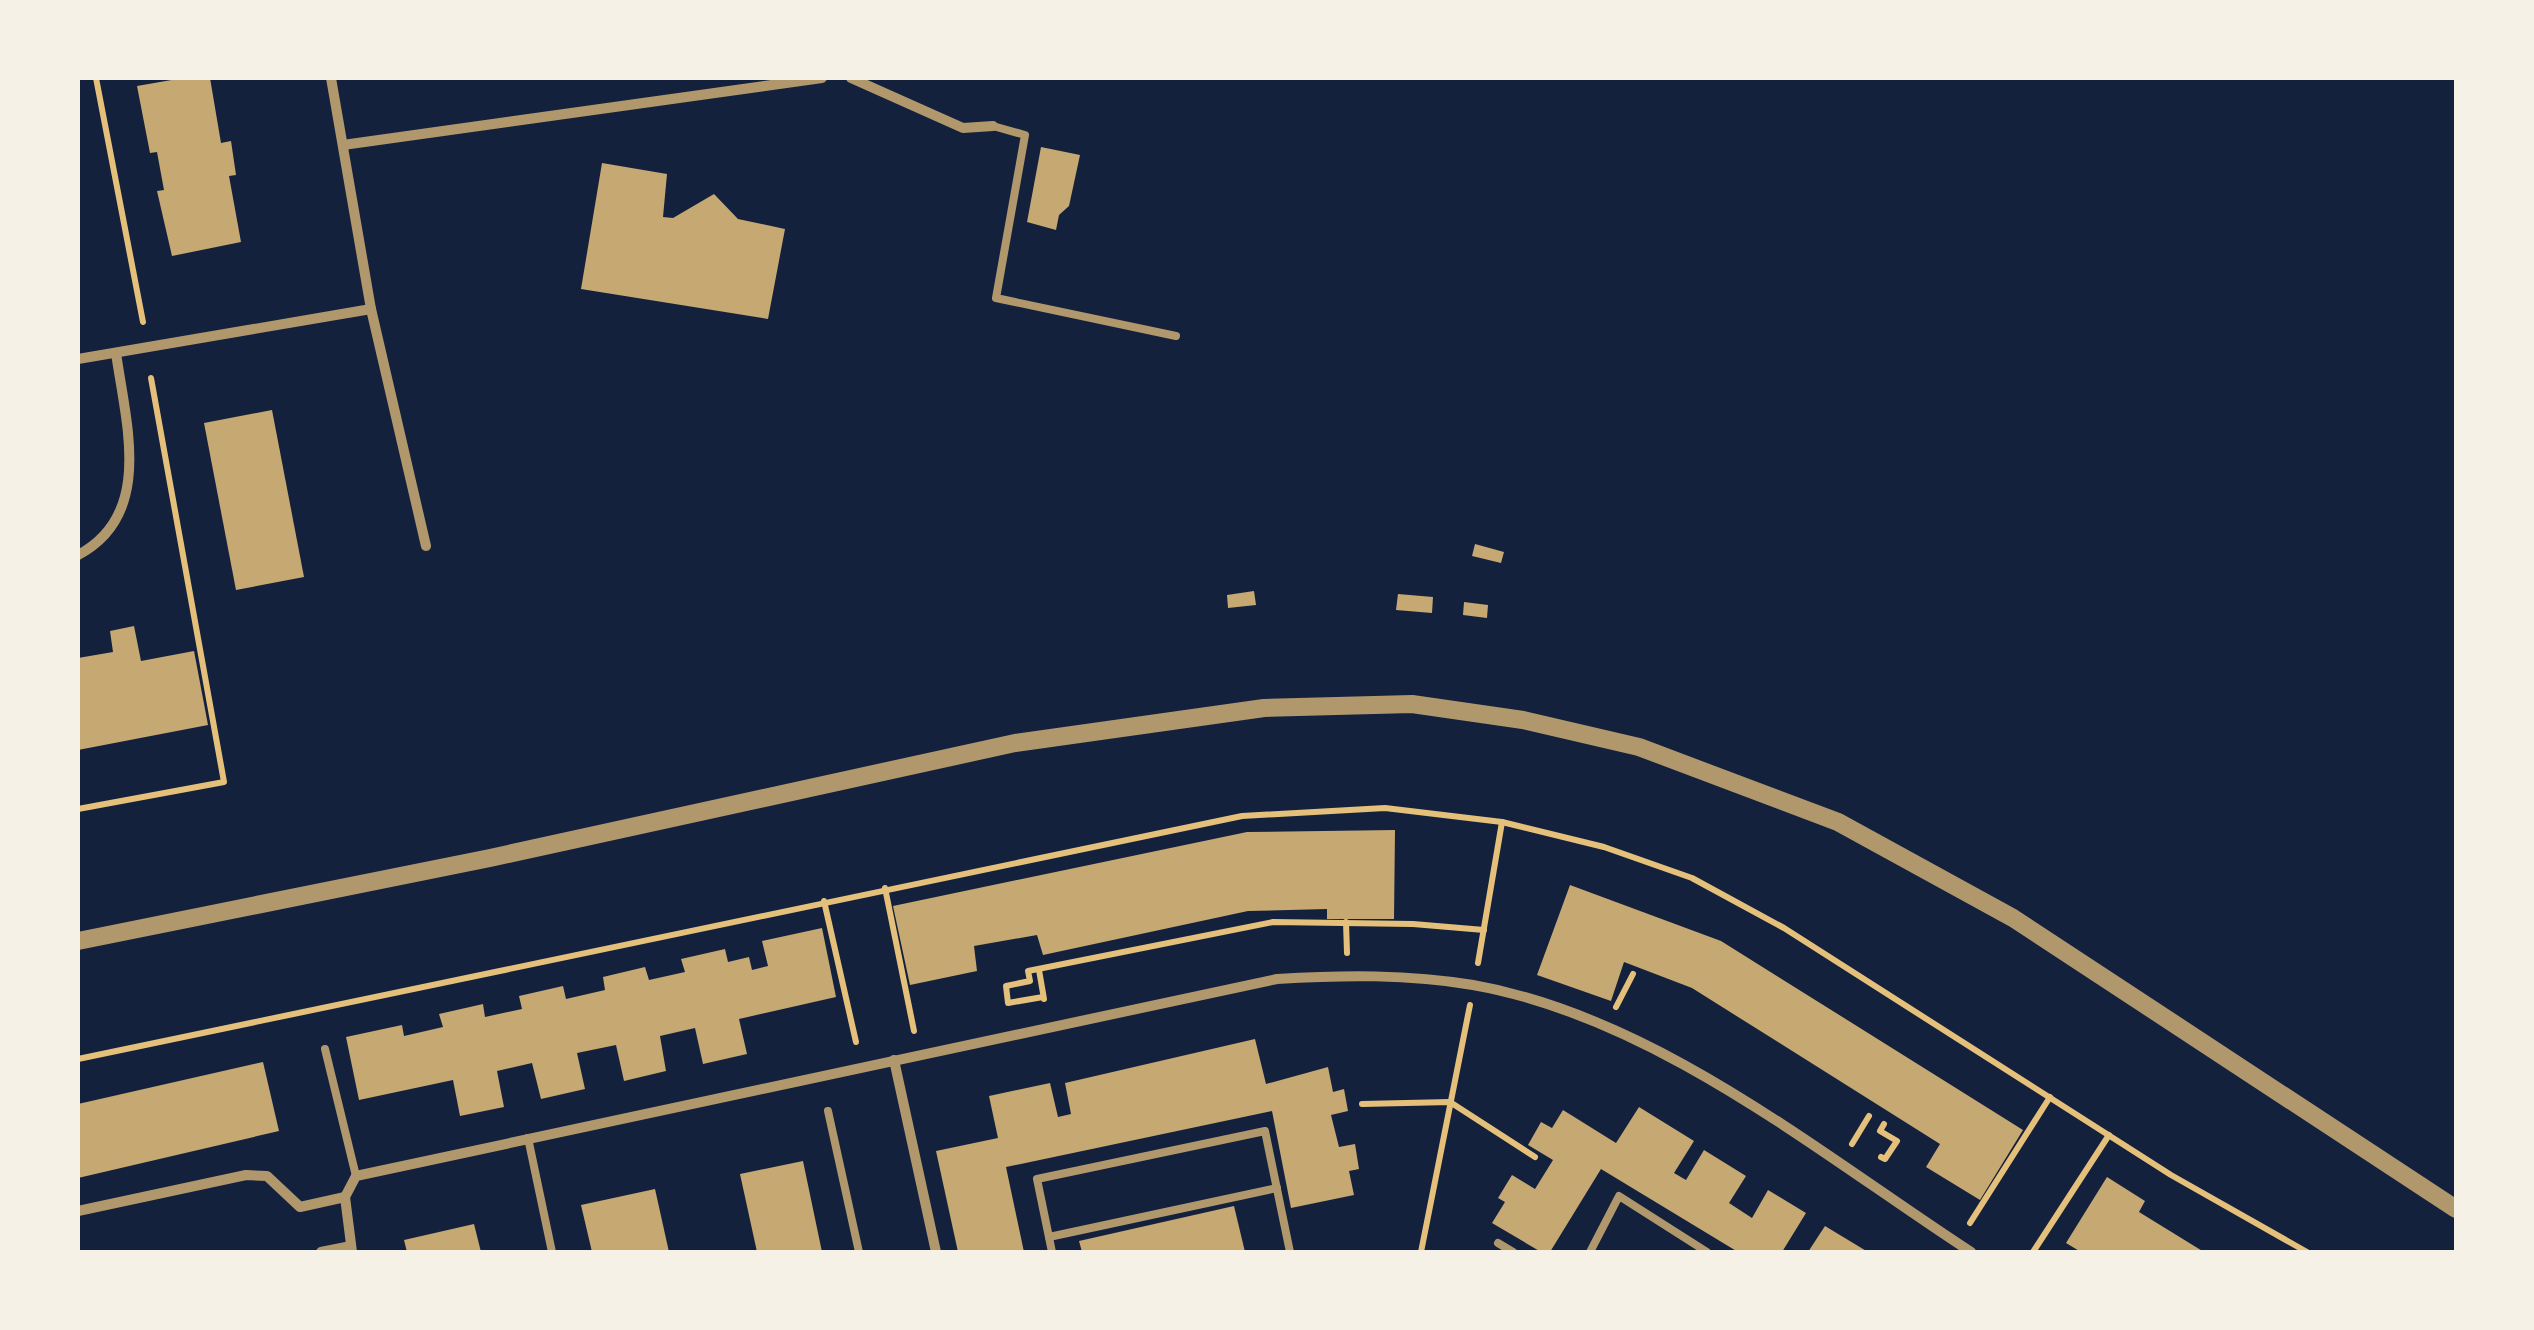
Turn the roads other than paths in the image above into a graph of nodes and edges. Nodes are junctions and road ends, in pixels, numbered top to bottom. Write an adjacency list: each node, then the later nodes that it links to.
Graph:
1 (331, 78): 5 (street)
2 (822, 78): 5 (street)
3 (851, 78): 4 (street)
4 (992, 126): 7 (lane)
5 (343, 145): 6 (street)
6 (372, 308): 8 (street); 10 (street)
7 (1176, 336)
8 (116, 353): 9 (street); 11 (street)
9 (78, 359)
10 (426, 546)
11 (78, 556)
12 (78, 941): 20 (street)
13 (324, 1048): 17 (lane)
14 (894, 1060): 16 (street); 29 (street); 34 (street)
15 (828, 1110): 28 (lane)
16 (528, 1138): 17 (street); 27 (lane)
17 (356, 1176): 19 (street)
18 (1277, 1188): 22 (lane); 22 (lane); 31 (lane)
19 (345, 1197): 21 (street); 24 (street)
20 (2456, 1209)
21 (78, 1210)
22 (1049, 1237): 30 (lane)
23 (1498, 1244): 32 (lane)
24 (352, 1249): 26 (street)
25 (1594, 1251): 33 (lane)
26 (321, 1252)
27 (552, 1252)
28 (859, 1252)
29 (936, 1252)
30 (1052, 1252)
31 (1290, 1252)
32 (1513, 1252)
33 (1707, 1252)
34 (1970, 1252)

